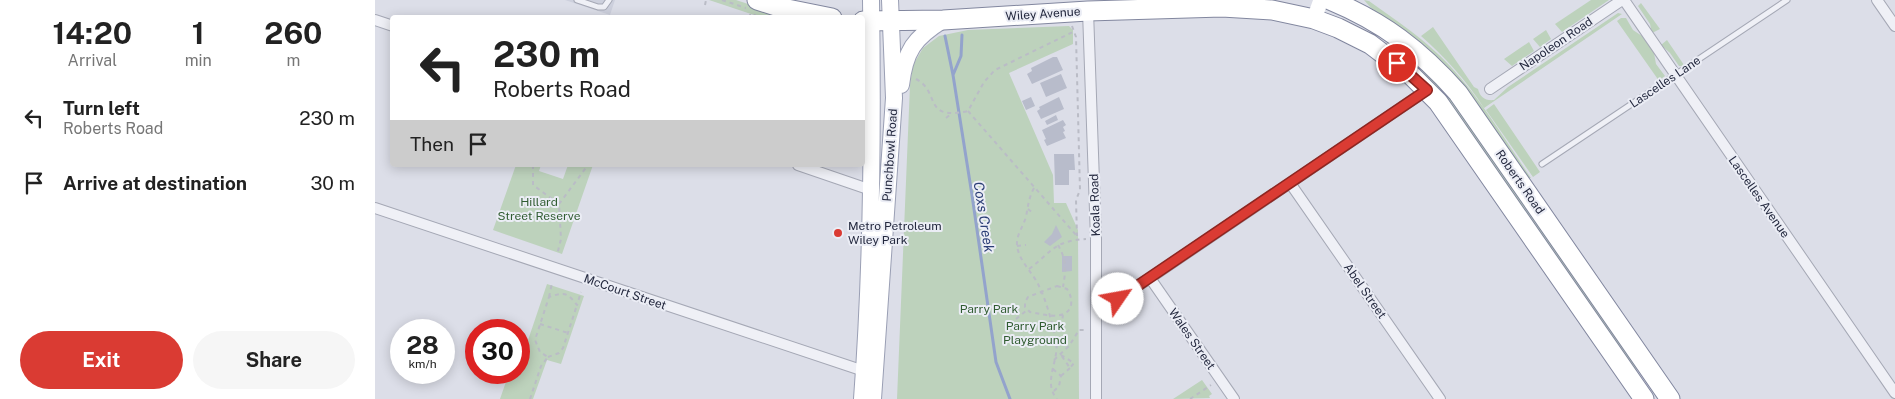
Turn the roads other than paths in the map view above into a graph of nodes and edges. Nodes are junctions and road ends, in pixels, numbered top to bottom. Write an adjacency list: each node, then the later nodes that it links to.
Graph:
1 (577, 0): 2 (lane)
2 (609, 0)
3 (871, 0): 16 (main road, Punchbowl Road)
4 (890, 0): 14 (main road, Punchbowl Road)
5 (1330, 0): 9 (highway, Roberts Road); 17 (main road, Roberts Road)
6 (1623, 0): 21 (street, Lascelles Avenue); 22 (street, Napoleon Road)
7 (1787, 0): 21 (lane, Lascelles Lane)
8 (1877, 0): 19 (street)
9 (1359, 7): 39 (highway, Roberts Road)
10 (756, 8): 12 (highway)
11 (1087, 11): 15 (highway, Wiley Avenue); 17 (highway, Wiley Avenue); 32 (street, Koala Road)
12 (807, 15)
13 (375, 20): 18 (street)
14 (891, 20): 15 (highway, Wiley Avenue); 16 (highway, Wiley Avenue); 25 (main road, Punchbowl Road)
15 (943, 20): 25 (main road)
16 (867, 21): 24 (main road, Punchbowl Road)
17 (1319, 21): 23 (highway, Roberts Road)
18 (390, 25)
19 (1895, 26)
20 (865, 57): 24 (main road)
21 (1675, 76): 26 (lane, Lascelles Lane); 34 (street, Lascelles Avenue)
22 (1490, 89)
23 (1427, 90): 28 (street); 38 (highway, Roberts Road)
24 (873, 97): 29 (main road, Punchbowl Road)
25 (894, 98): 33 (main road, Punchbowl Road)
26 (1542, 164)
27 (804, 167): 29 (street)
28 (1290, 183): 31 (street); 37 (street, Abel Street)
29 (871, 190): 33 (main road, Punchbowl Road)
30 (375, 208): 33 (street, McCourt Street)
31 (1150, 278): 32 (street); 36 (street, Wales Street)
32 (1097, 306): 35 (street, Koala Road)
33 (870, 389)
34 (1895, 393)
35 (1095, 399)
36 (1234, 399)
37 (1439, 399)
38 (1643, 399)
39 (1671, 399)

